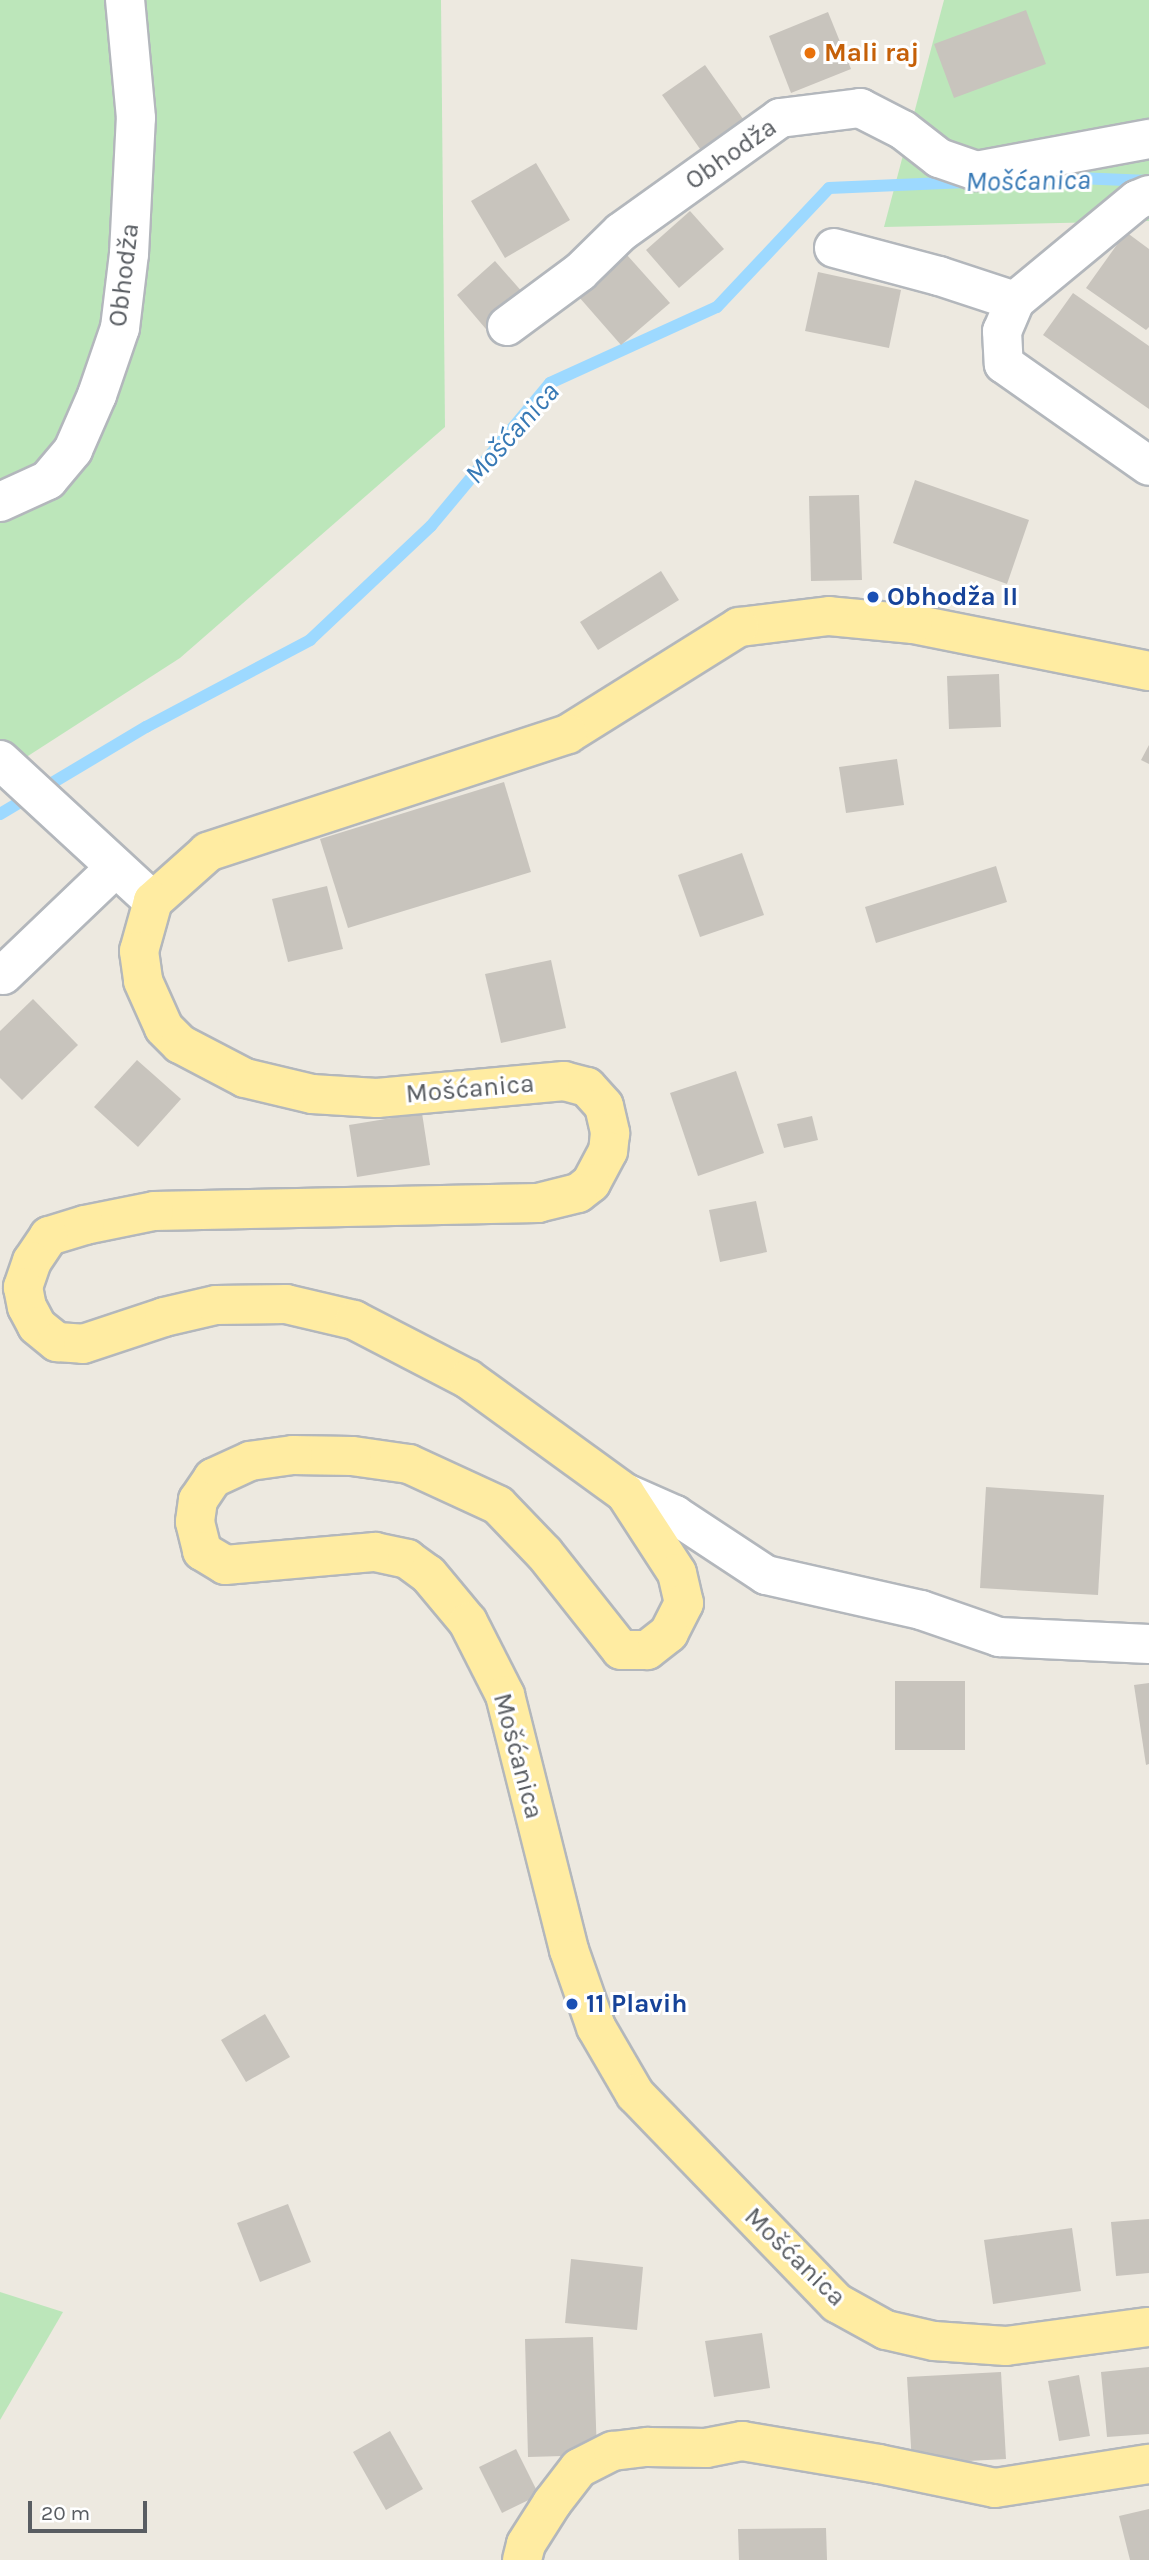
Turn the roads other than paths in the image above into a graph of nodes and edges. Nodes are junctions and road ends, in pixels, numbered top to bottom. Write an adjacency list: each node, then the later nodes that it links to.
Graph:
1 (125, 0): 8 (street, Obhodža)
2 (1149, 139): 6 (street, Obhodža)
3 (1143, 197): 5 (street)
4 (834, 248): 5 (street)
5 (1015, 301): 7 (street)
6 (508, 326)
7 (1149, 466)
8 (0, 502)
9 (1149, 671): 12 (main road)
10 (0, 760): 11 (street)
11 (116, 867): 12 (street); 13 (street)
12 (153, 901): 14 (main road, Mošćanica)
13 (4, 975)
14 (625, 1493): 15 (street, Mošćanica); 16 (main road, Mošćanica)
15 (1149, 1644)
16 (1149, 2327)
17 (1149, 2464): 18 (main road)
18 (522, 2560)

